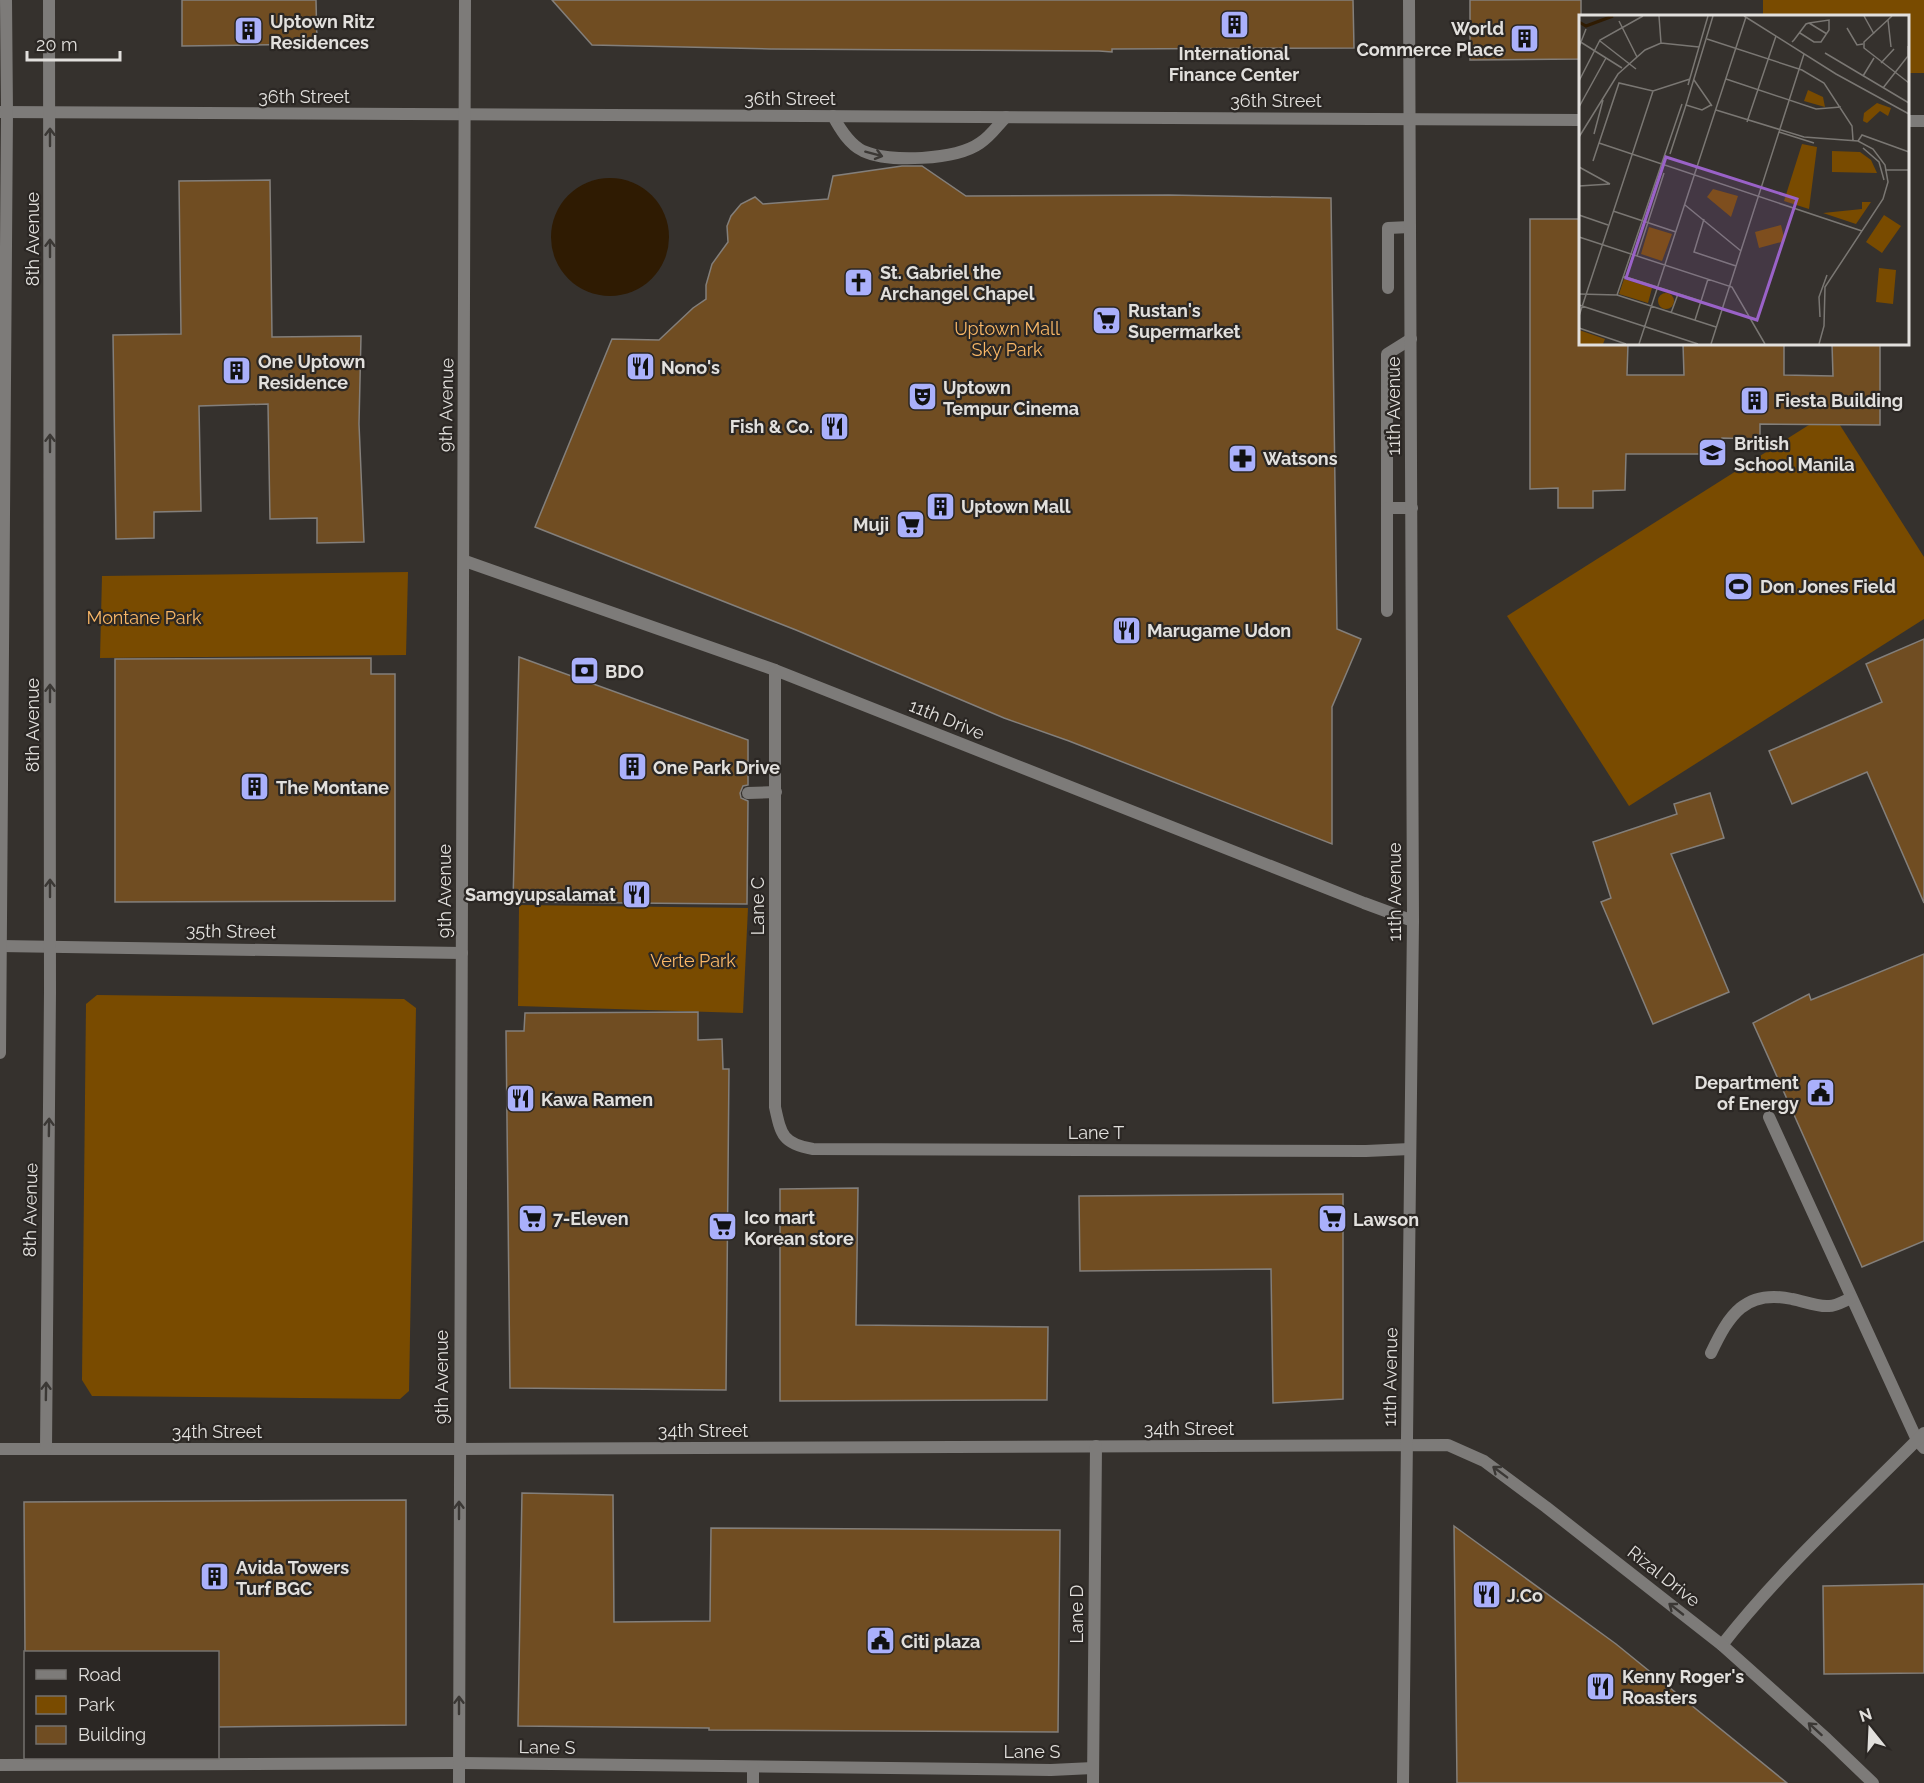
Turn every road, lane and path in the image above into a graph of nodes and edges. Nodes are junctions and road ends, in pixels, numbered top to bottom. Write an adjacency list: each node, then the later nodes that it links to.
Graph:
1 (6, 0): 5 (street, 8th Avenue)
2 (49, 0): 6 (street, 8th Avenue)
3 (465, 0): 7 (street, 9th Avenue)
4 (1409, 0): 10 (street, 11th Avenue)
5 (4, 112): 6 (street, 36th Street); 12 (street, 8th Avenue)
6 (50, 113): 7 (street, 36th Street); 26 (street, 8th Avenue, one-way to 6)
7 (466, 114): 8 (street, 36th Street); 18 (street, 9th Avenue)
8 (833, 116): 9 (street, 36th Street); 9 (street, one-way to 9)
9 (1006, 117): 10 (street, 36th Street)
10 (1410, 119): 11 (street, 36th Street); 13 (street, 11th Avenue)
11 (1579, 120)
12 (3, 217): 21 (street, 8th Avenue)
13 (1410, 227): 14 (street); 15 (street, 11th Avenue)
14 (1388, 288)
15 (1411, 339): 16 (street); 17 (street, 11th Avenue)
16 (1387, 508): 17 (street); 19 (street)
17 (1412, 508): 24 (street, 11th Avenue)
18 (465, 561): 20 (street, 11th Drive); 27 (street, 9th Avenue)
19 (1387, 611)
20 (775, 670): 22 (street, Lane C); 24 (street, 11th Drive)
21 (2, 719): 25 (street, 8th Avenue)
22 (776, 792): 23 (street); 30 (street, Lane C)
23 (748, 793)
24 (1413, 921): 31 (street, 11th Avenue)
25 (1, 946): 26 (street, 35th Street); 28 (street, 8th Avenue)
26 (50, 947): 27 (street, 35th Street); 38 (street, 8th Avenue, one-way to 26)
27 (462, 953): 39 (street, 9th Avenue)
28 (0, 1053)
29 (1769, 1117): 32 (street)
30 (785, 1139): 31 (street, Lane T)
31 (1410, 1149): 35 (street, 11th Avenue)
32 (1851, 1299): 33 (street); 34 (street)
33 (1711, 1353)
34 (1922, 1441): 40 (street)
35 (1407, 1445): 36 (street, 34th Street); 40 (street, Rizal Drive, one-way to 35); 48 (street, 11th Avenue)
36 (1096, 1446): 39 (street, 34th Street); 44 (street, Lane D)
37 (0, 1449): 38 (street, 34th Street)
38 (46, 1449): 39 (street, 34th Street)
39 (459, 1449): 41 (street, 9th Avenue, one-way to 39)
40 (1722, 1646): 49 (street, Rizal Drive, one-way to 40)
41 (459, 1763): 42 (street, Lane S); 43 (street, Lane S); 45 (street, 9th Avenue)
42 (0, 1765)
43 (753, 1767): 44 (street, Lane S); 46 (street)
44 (1093, 1768): 47 (street, Lane D)
45 (459, 1783)
46 (753, 1783)
47 (1093, 1783)
48 (1403, 1783)
49 (1873, 1783)

